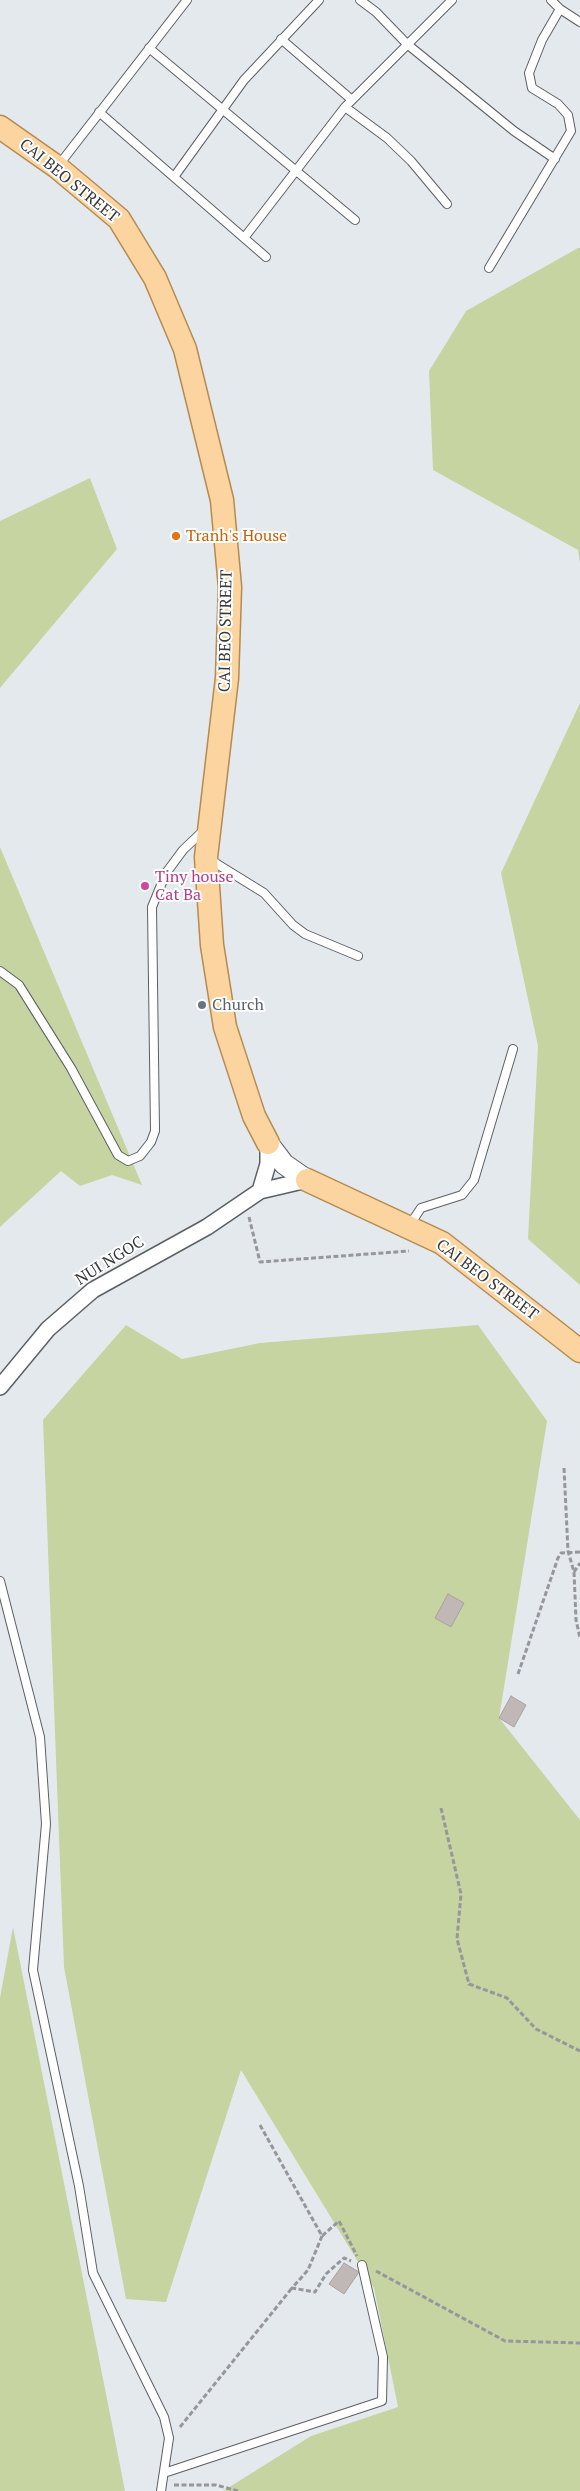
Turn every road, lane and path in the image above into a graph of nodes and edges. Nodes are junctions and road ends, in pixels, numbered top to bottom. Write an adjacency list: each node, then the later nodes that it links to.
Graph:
1 (187, 0): 10 (lane)
2 (318, 0): 8 (lane)
3 (360, 0): 9 (lane)
4 (452, 0): 9 (lane)
5 (551, 0): 6 (lane)
6 (560, 9): 7 (lane); 16 (lane)
7 (580, 22)
8 (281, 39): 11 (lane); 13 (lane)
9 (406, 44): 11 (lane); 16 (lane)
10 (149, 48): 13 (lane); 14 (lane)
11 (352, 100): 12 (lane)
12 (345, 107): 18 (lane); 20 (lane)
13 (222, 110): 18 (lane); 19 (lane)
14 (99, 112): 17 (lane); 19 (lane)
15 (0, 127): 17 (main road, CAI BEO STREET)
16 (555, 159): 24 (lane)
17 (56, 167): 25 (main road, CAI BEO STREET)
18 (296, 171): 21 (lane); 22 (lane)
19 (174, 177): 22 (lane)
20 (447, 204)
21 (354, 220)
22 (244, 238): 23 (lane)
23 (266, 257)
24 (489, 268)
25 (209, 825): 26 (main road, CAI BEO STREET); 28 (lane)
26 (206, 857): 27 (lane); 30 (main road, CAI BEO STREET)
27 (358, 956)
28 (0, 972)
29 (513, 1049): 34 (lane)
30 (268, 1143): 31 (main road, CAI BEO STREET); 32 (street)
31 (308, 1180): 32 (street); 34 (main road, CAI BEO STREET)
32 (260, 1191): 33 (street, NUI NGOC)
33 (245, 1201): 35 (path); 37 (street, NUI NGOC)
34 (408, 1227): 35 (main road, CAI BEO STREET)
35 (442, 1243): 36 (main road, CAI BEO STREET)
36 (580, 1351)
37 (0, 1387)
38 (564, 1468): 39 (path)
39 (568, 1551): 40 (path); 42 (path); 45 (path)
40 (580, 1552)
41 (580, 1563): 42 (path)
42 (574, 1572): 44 (path)
43 (0, 1581): 53 (lane)
44 (580, 1638)
45 (518, 1674)
46 (441, 1808): 47 (path)
47 (580, 2052)
48 (260, 2125): 49 (path)
49 (322, 2236): 50 (path); 51 (path)
50 (362, 2265): 51 (path); 52 (path); 54 (lane)
51 (292, 2288): 53 (path)
52 (580, 2343)
53 (169, 2438): 54 (lane)
54 (164, 2473): 55 (lane)
55 (161, 2487): 56 (path)
56 (238, 2491)

